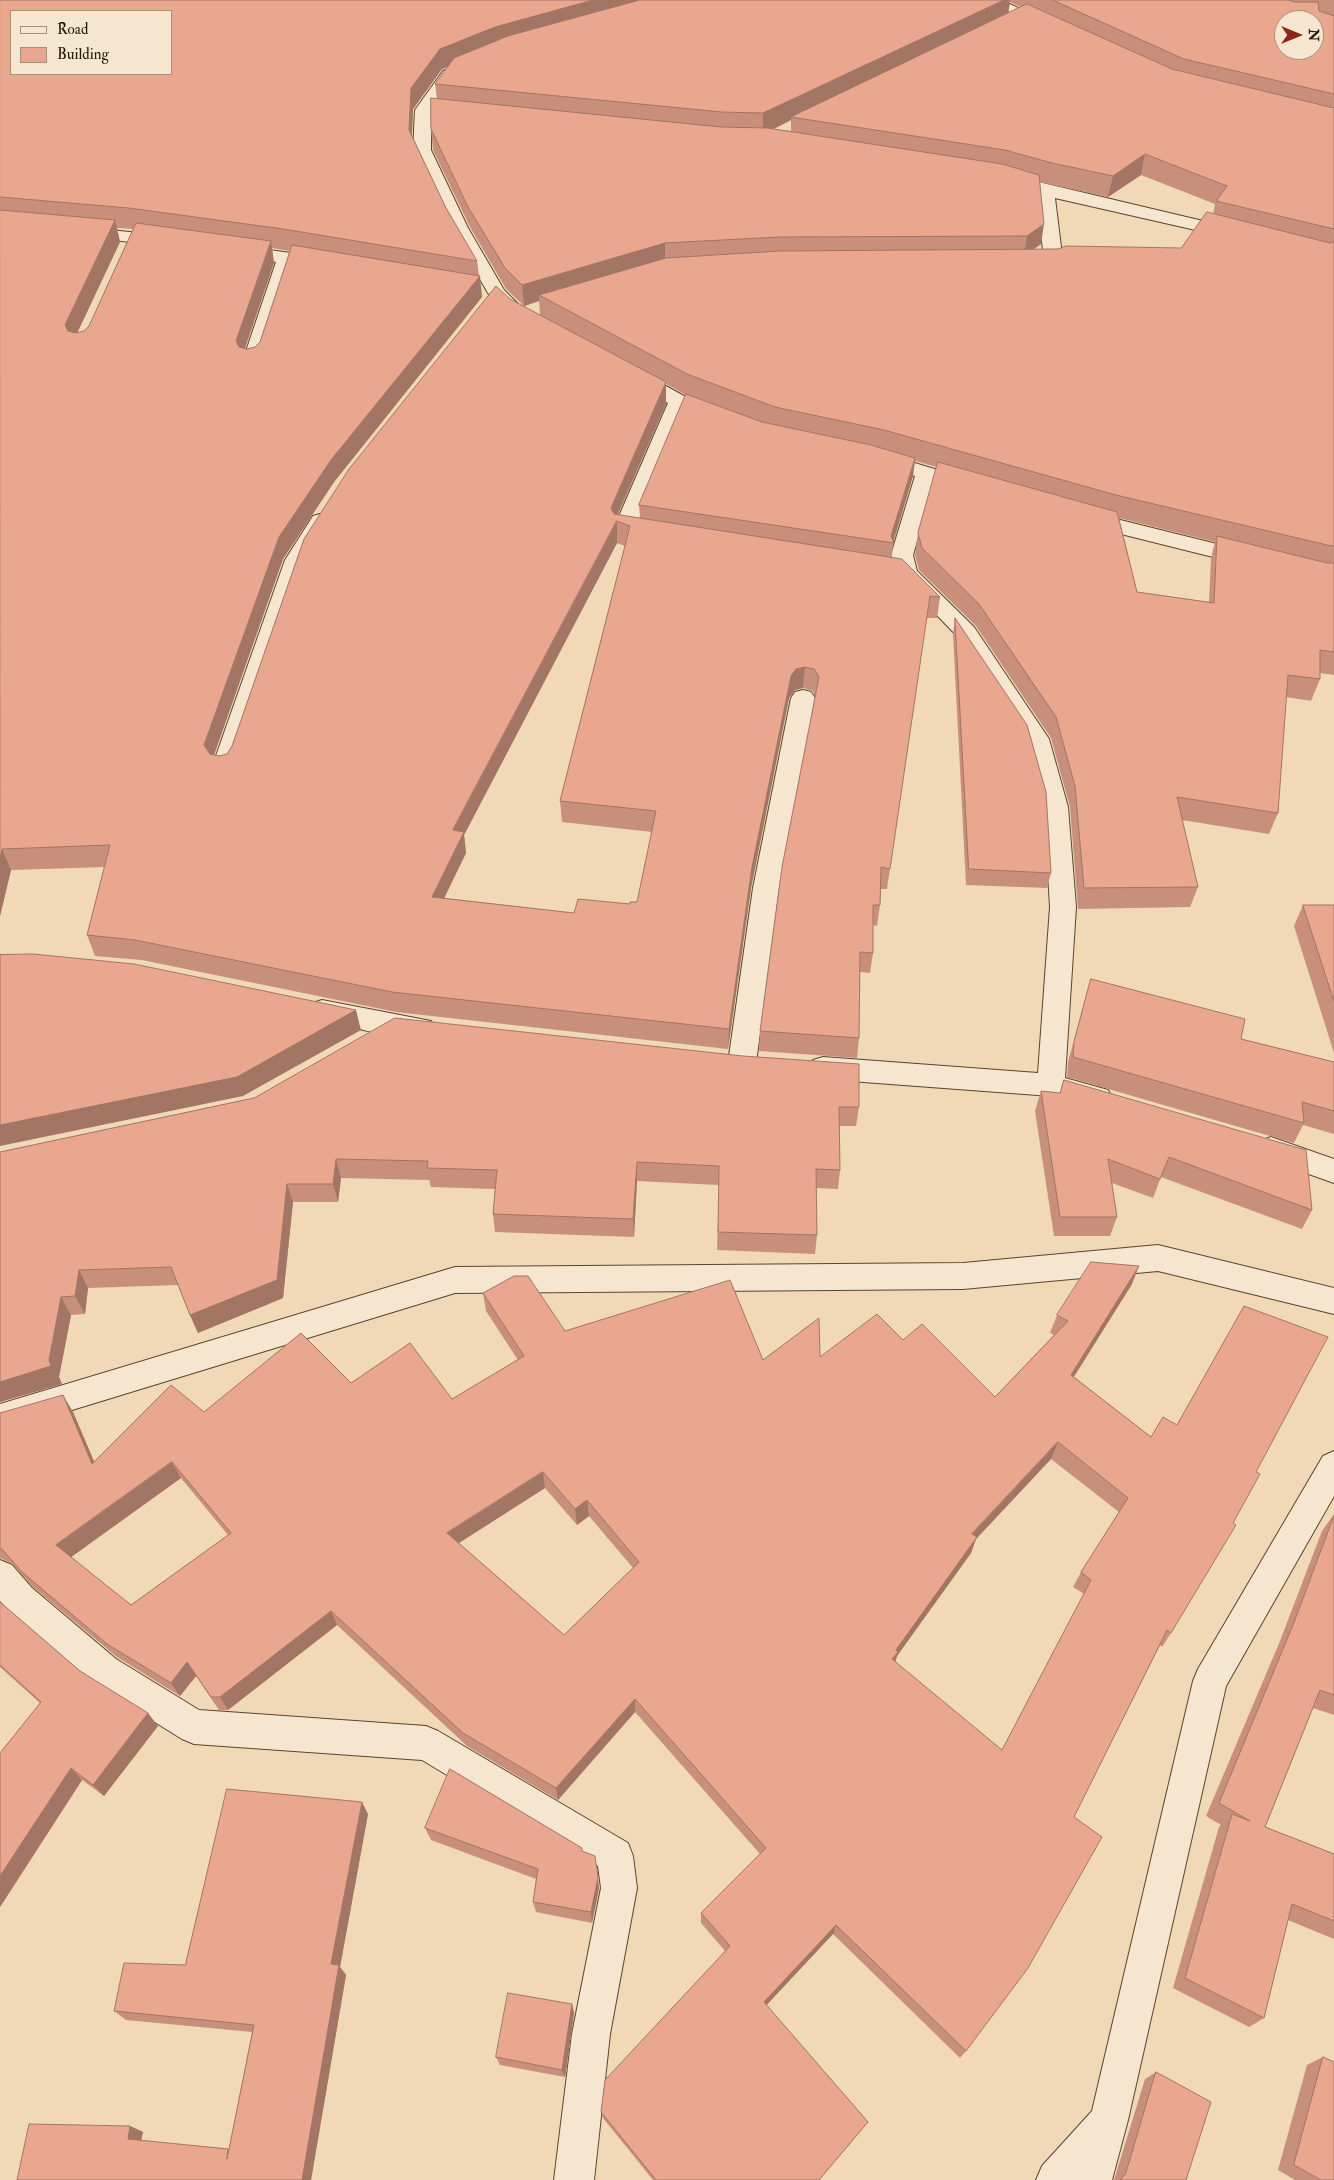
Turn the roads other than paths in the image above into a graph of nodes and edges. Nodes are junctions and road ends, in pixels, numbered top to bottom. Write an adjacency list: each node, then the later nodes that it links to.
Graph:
1 (988, 0): 2 (street)
2 (1025, 16): 3 (street); 4 (street)
3 (1007, 25)
4 (1060, 32)
5 (476, 63): 6 (street)
6 (423, 110): 7 (street); 19 (street)
7 (442, 112)
8 (991, 177): 9 (street)
9 (1045, 191): 12 (street); 17 (street)
10 (67, 230): 11 (street)
11 (134, 236): 13 (street); 15 (street)
12 (1250, 238)
13 (182, 243)
14 (220, 248): 16 (street)
15 (126, 253)
16 (287, 257): 18 (street); 20 (street)
17 (1014, 263)
18 (344, 267)
19 (531, 316)
20 (252, 363)
21 (620, 369): 22 (street)
22 (679, 401): 23 (street); 29 (street)
23 (732, 421)
24 (855, 453): 25 (street)
25 (926, 473): 26 (street); 39 (street)
26 (992, 492)
27 (332, 503): 32 (street)
28 (1067, 513): 30 (street)
29 (663, 536)
30 (1263, 563)
31 (803, 698): 37 (street)
32 (224, 767)
33 (298, 1005): 34 (street)
34 (396, 1025): 35 (street); 36 (street)
35 (445, 1031)
36 (361, 1045)
37 (771, 1065)
38 (801, 1067): 39 (street)
39 (1051, 1085): 40 (street)
40 (1118, 1104)
41 (1252, 1143): 42 (street)
42 (1334, 1171)
43 (1334, 1301): 44 (street)
44 (0, 1418)
45 (1334, 1466): 47 (street)
46 (0, 1576): 48 (street)
47 (1109, 2120): 49 (street); 50 (street)
48 (574, 2180)
49 (1056, 2180)
50 (1092, 2180)

